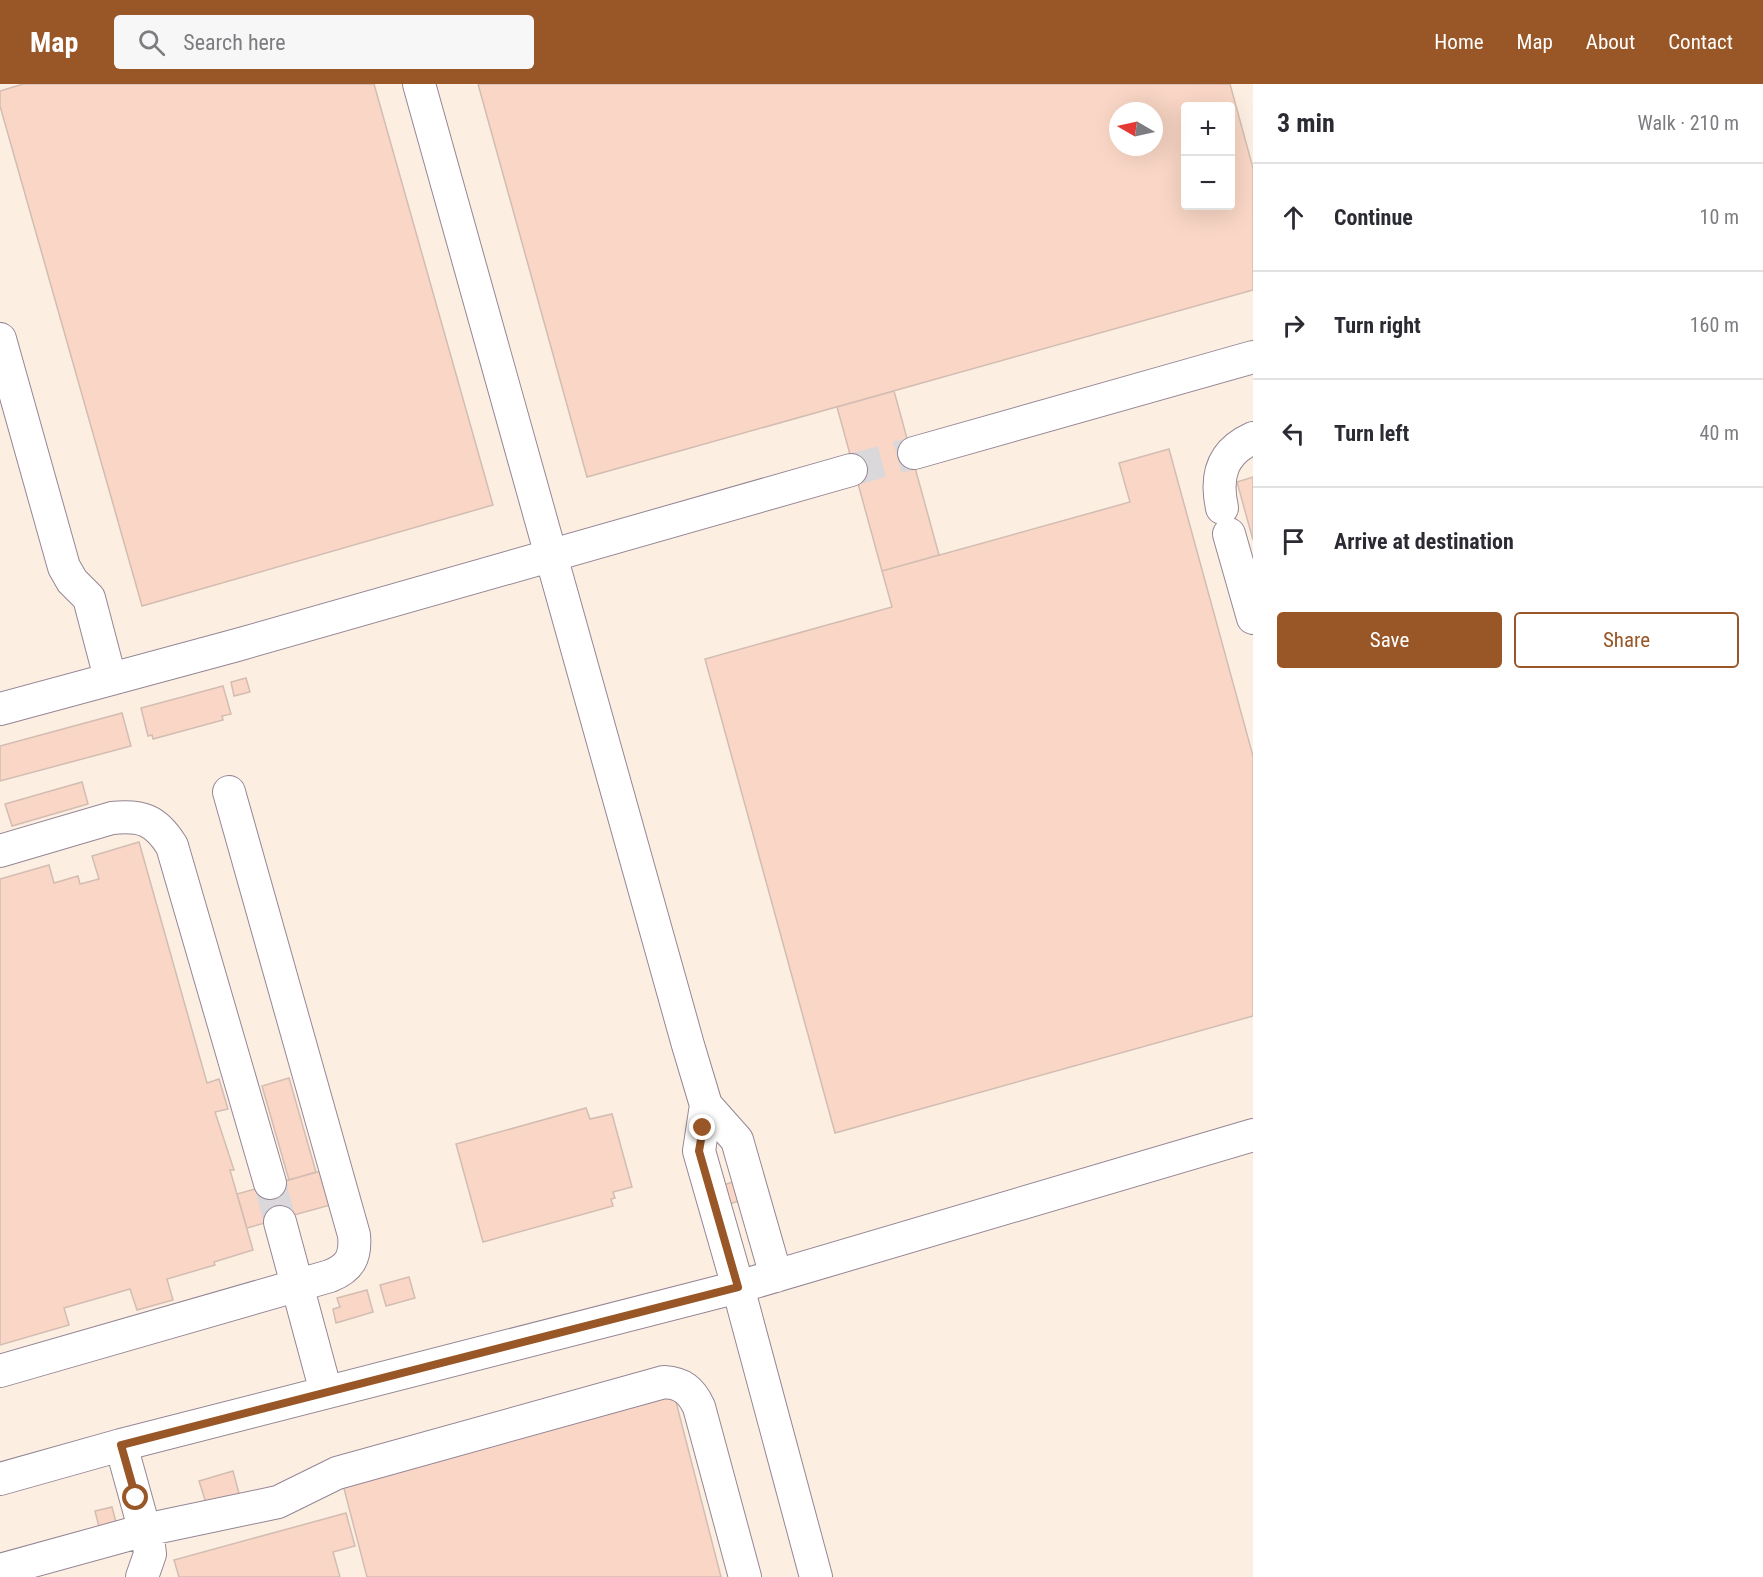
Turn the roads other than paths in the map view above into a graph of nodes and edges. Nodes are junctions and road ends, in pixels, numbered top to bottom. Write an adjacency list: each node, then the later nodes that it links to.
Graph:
1 (419, 84): 7 (street)
2 (0, 339): 9 (street)
3 (1253, 357): 5 (street)
4 (1253, 438): 8 (street)
5 (914, 453)
6 (851, 470): 7 (street)
7 (551, 555): 9 (street); 13 (street)
8 (1253, 618)
9 (110, 678): 10 (street)
10 (0, 709)
11 (229, 792): 18 (street)
12 (0, 851): 15 (street)
13 (706, 1105): 17 (street); 19 (street)
14 (1253, 1135): 17 (street)
15 (270, 1183)
16 (280, 1222): 18 (street)
17 (776, 1276): 19 (street)
18 (297, 1286): 20 (street); 21 (street)
19 (738, 1287): 21 (street); 28 (street)
20 (0, 1371)
21 (326, 1392): 22 (street)
22 (121, 1445): 23 (street); 24 (street)
23 (0, 1479)
24 (145, 1530): 25 (street); 26 (street); 27 (street)
25 (0, 1570)
26 (142, 1577)
27 (745, 1577)
28 (816, 1577)

